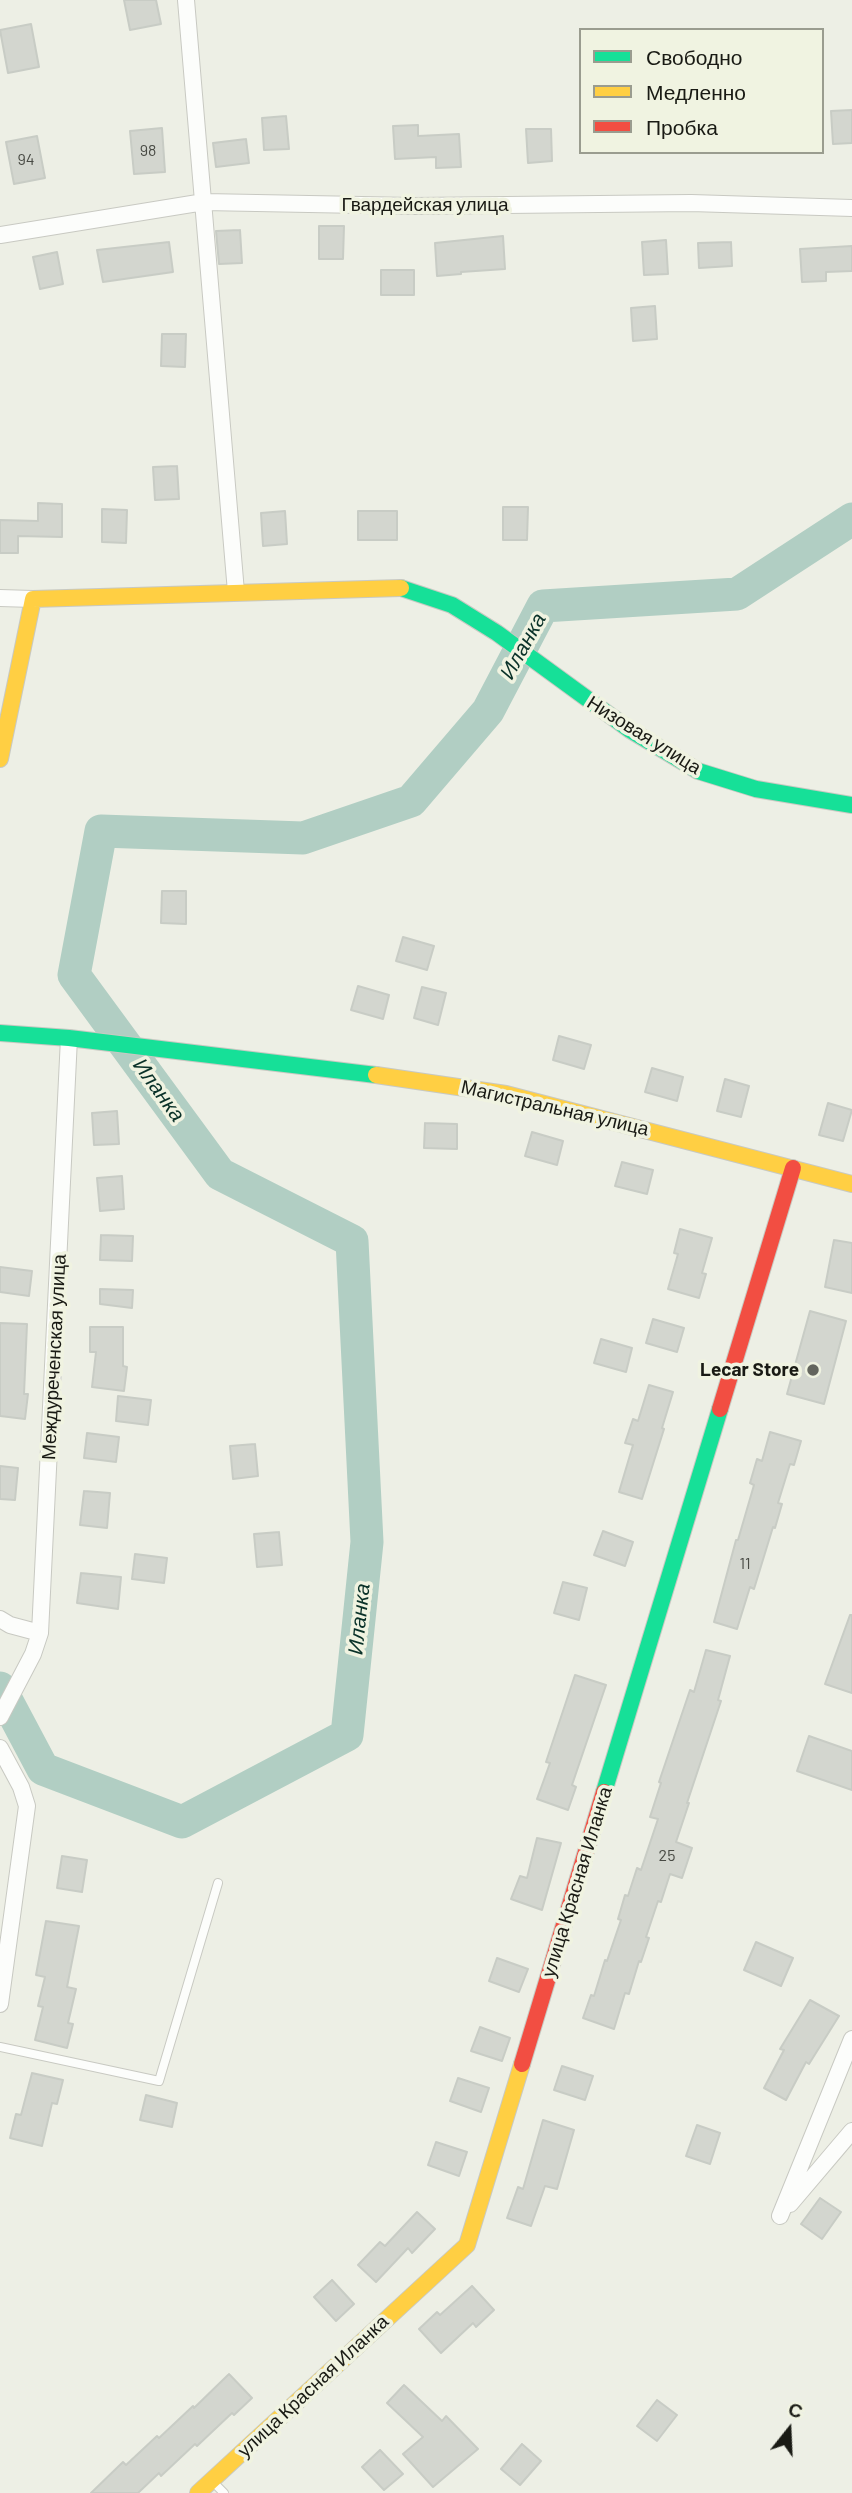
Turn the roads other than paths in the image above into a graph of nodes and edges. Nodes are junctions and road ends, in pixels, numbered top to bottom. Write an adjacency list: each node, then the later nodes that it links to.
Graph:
1 (186, 0): 2 (street)
2 (204, 202): 3 (street, Гвардейская улица); 4 (street, Гвардейская улица); 5 (street)
3 (852, 208)
4 (0, 235)
5 (236, 592): 7 (street, Низовая улица); 9 (street, Низовая улица)
6 (0, 597): 7 (street)
7 (33, 599): 8 (street)
8 (0, 759)
9 (852, 805)
10 (0, 1032): 11 (street)
11 (69, 1038): 12 (street, Магистральная улица); 15 (street, Междуреченская улица)
12 (793, 1168): 13 (street, Магистральная улица); 23 (street, улица Красная Иланка)
13 (852, 1184)
14 (0, 1619): 15 (street)
15 (40, 1633): 16 (street)
16 (1, 1715)
17 (0, 1748): 19 (street)
18 (218, 1883): 21 (lane)
19 (0, 2004)
20 (852, 2039): 22 (street)
21 (0, 2047)
22 (852, 2131)
23 (211, 2480): 24 (street, улица Красная Иланка); 25 (lane)
24 (198, 2493)
25 (224, 2493)

